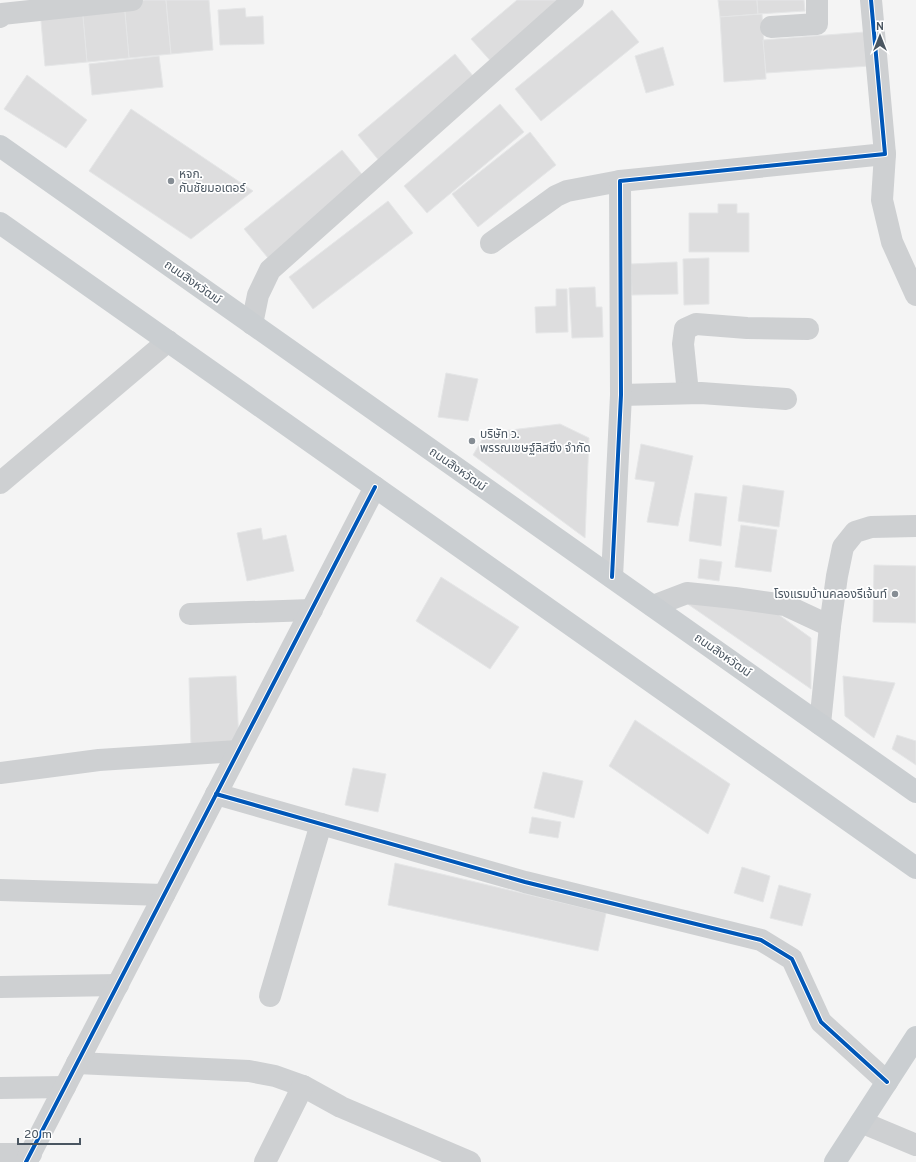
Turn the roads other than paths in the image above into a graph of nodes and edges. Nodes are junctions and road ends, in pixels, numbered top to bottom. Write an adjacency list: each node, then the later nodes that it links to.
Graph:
1 (132, 0): 5 (street)
2 (573, 0): 14 (street)
3 (816, 0): 6 (street)
4 (871, 0): 8 (street)
5 (4, 10)
6 (771, 27)
7 (0, 146): 14 (main road, ถนนสิงหวัฒน์)
8 (885, 154): 9 (street); 12 (street)
9 (620, 181): 11 (street); 18 (street)
10 (0, 223): 16 (main road)
11 (491, 243)
12 (909, 267): 13 (street)
13 (916, 295)
14 (252, 324): 23 (main road, ถนนสิงหวัฒน์)
15 (808, 329): 17 (street)
16 (168, 341): 20 (street); 21 (main road)
17 (688, 394): 18 (street); 19 (street)
18 (621, 395): 23 (street)
19 (786, 399)
20 (0, 483)
21 (375, 487): 25 (street); 34 (main road)
22 (916, 526): 27 (street)
23 (612, 577): 24 (main road, ถนนสิงหวัฒน์)
24 (653, 606): 27 (street); 28 (main road, ถนนสิงหวัฒน์)
25 (312, 610): 26 (street); 29 (street)
26 (190, 614)
27 (830, 626): 28 (street)
28 (820, 724): 31 (main road, ถนนสิงหวัฒน์)
29 (238, 751): 30 (street); 32 (street)
30 (0, 773)
31 (916, 792)
32 (216, 794): 33 (street); 36 (street)
33 (321, 824): 39 (street); 42 (street)
34 (916, 868)
35 (0, 890): 36 (street)
36 (164, 895): 37 (street)
37 (118, 985): 38 (street); 41 (street)
38 (0, 987)
39 (270, 996)
40 (916, 1037): 42 (main road)
41 (77, 1064): 43 (street); 44 (street)
42 (887, 1082): 46 (main road)
43 (304, 1086): 50 (street); 51 (street)
44 (65, 1087): 45 (street); 49 (street)
45 (0, 1088)
46 (861, 1122): 47 (street); 52 (main road)
47 (916, 1145)
48 (0, 1154): 49 (street)
49 (28, 1158)
50 (264, 1162)
51 (470, 1162)
52 (835, 1162)

